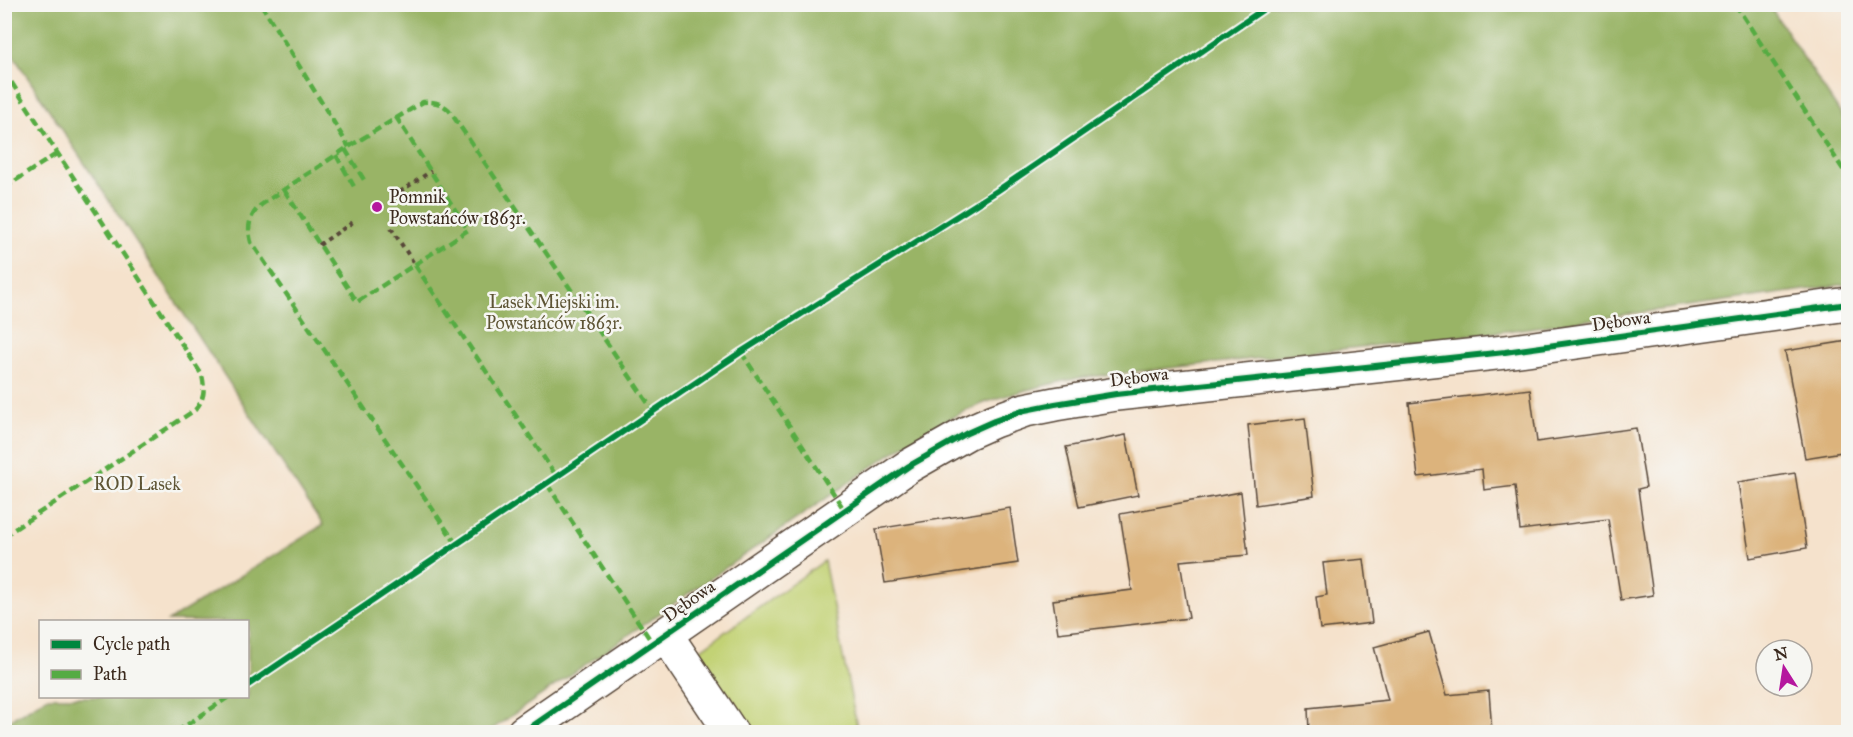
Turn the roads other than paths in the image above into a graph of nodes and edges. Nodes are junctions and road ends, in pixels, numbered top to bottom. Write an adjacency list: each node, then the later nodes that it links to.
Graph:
1 (1848, 304): 2 (street, Dębowa)
2 (666, 635): 3 (street, Dębowa); 4 (street)
3 (524, 732)
4 (731, 732)

